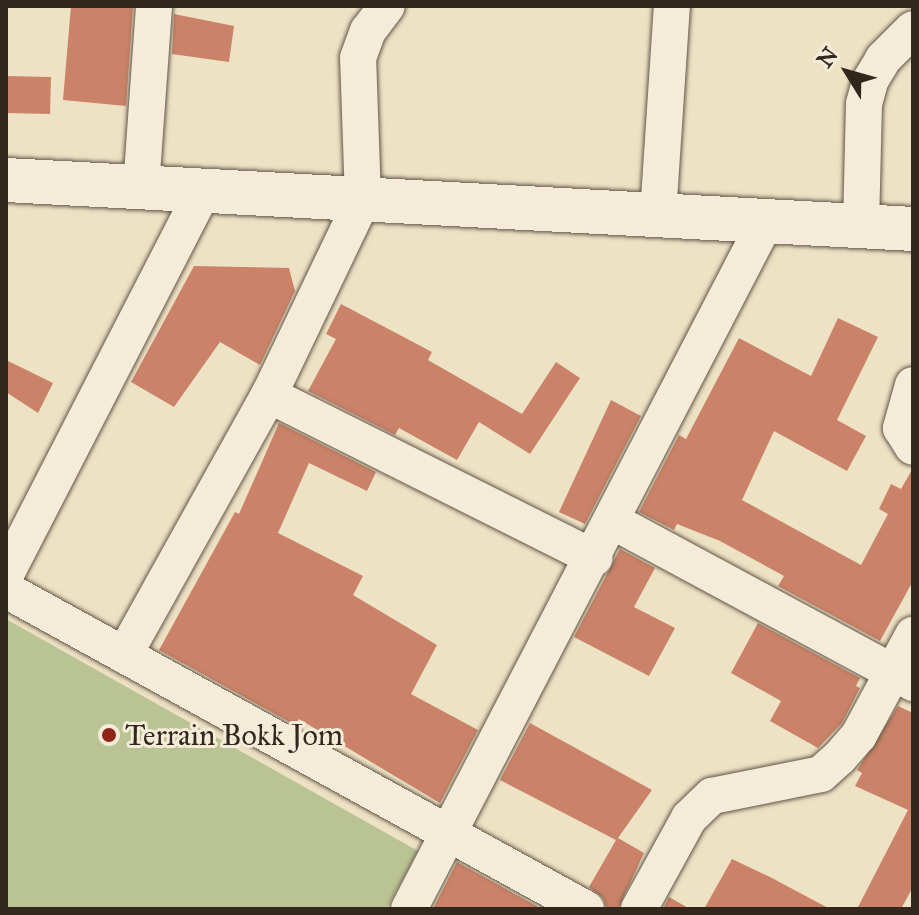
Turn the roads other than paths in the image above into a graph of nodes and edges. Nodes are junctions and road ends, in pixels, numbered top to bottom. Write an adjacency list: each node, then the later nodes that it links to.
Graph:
1 (154, 6): 6 (street)
2 (387, 6): 8 (street)
3 (672, 6): 9 (street)
4 (913, 29): 11 (street)
5 (6, 180): 6 (main road)
6 (141, 188): 7 (main road)
7 (203, 191): 8 (main road); 18 (street)
8 (363, 199): 9 (main road); 14 (street)
9 (658, 215): 10 (main road)
10 (766, 221): 11 (main road); 16 (street)
11 (861, 226): 12 (main road)
12 (913, 229)
13 (913, 385): 15 (street)
14 (269, 395): 17 (street); 21 (street)
15 (913, 447)
16 (614, 522): 17 (street); 22 (street)
17 (595, 558): 23 (street)
18 (6, 574)
19 (6, 590): 21 (street)
20 (913, 635): 22 (street)
21 (124, 655): 23 (street)
22 (904, 678): 26 (street)
23 (448, 833): 24 (street); 25 (street)
24 (409, 909)
25 (586, 909)
26 (639, 909)

